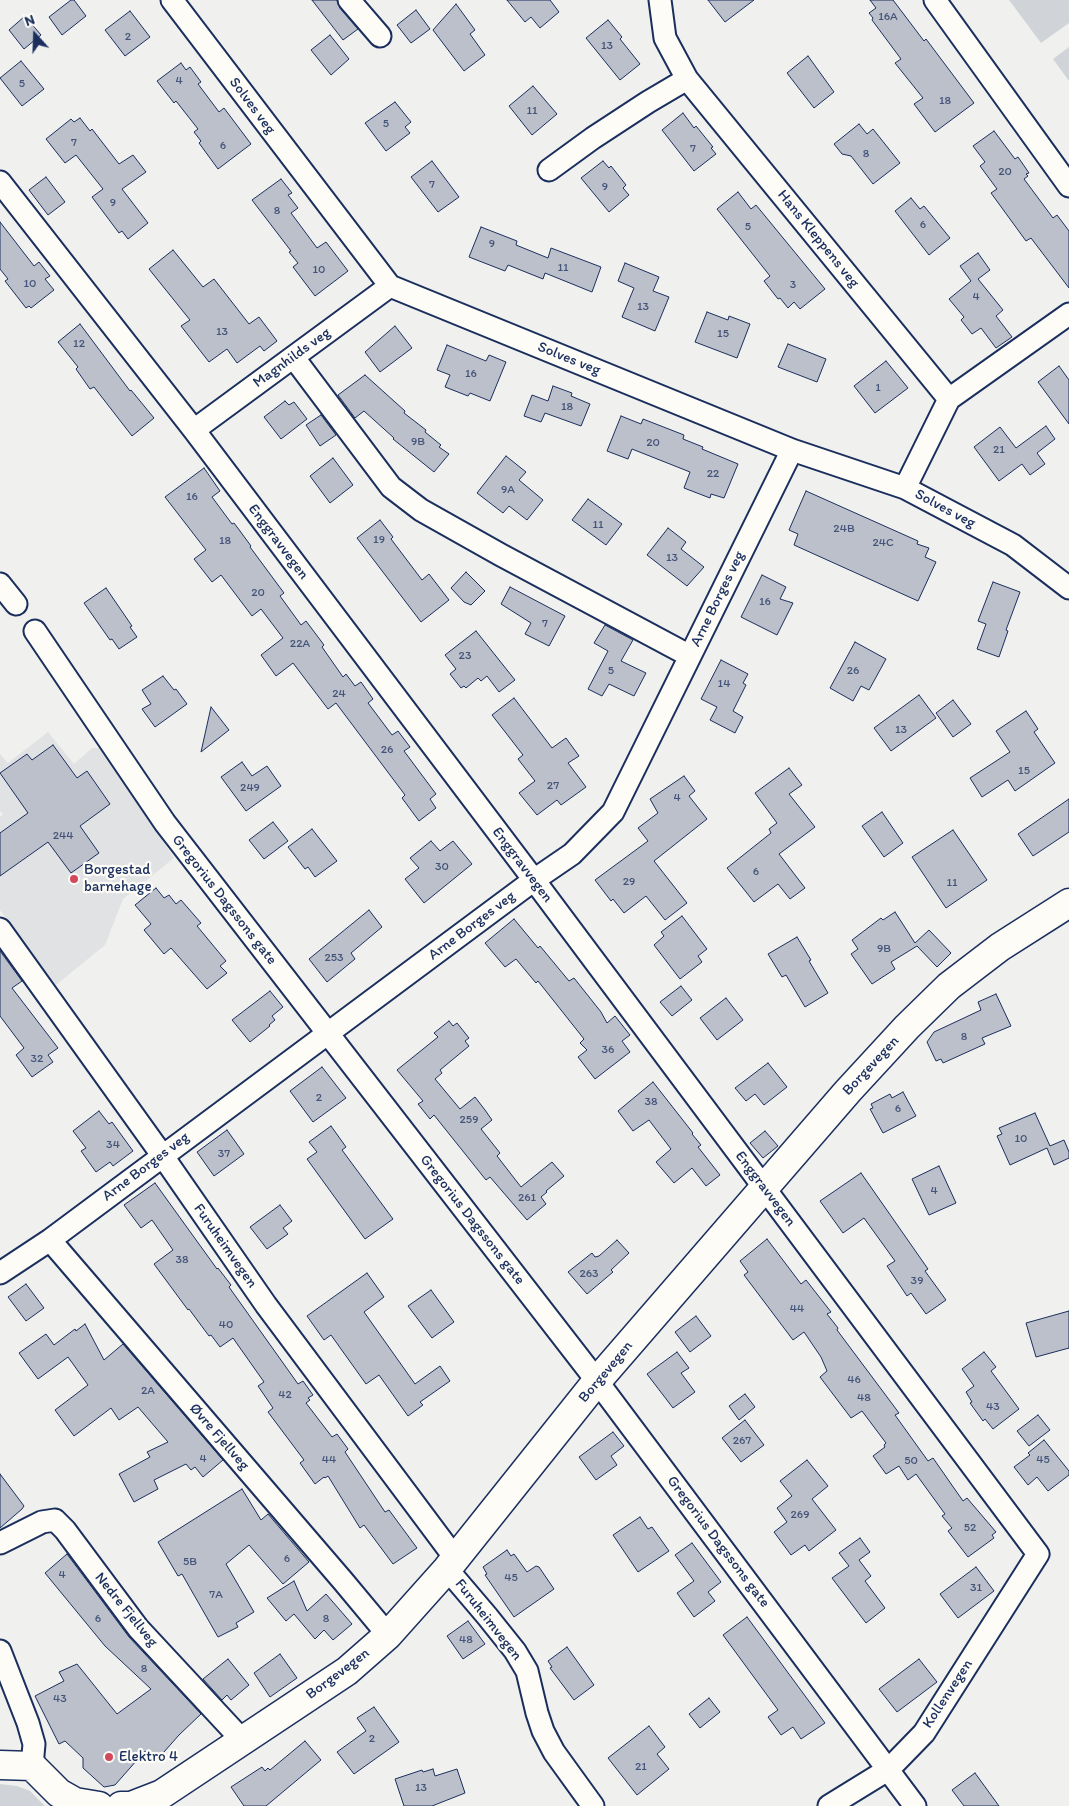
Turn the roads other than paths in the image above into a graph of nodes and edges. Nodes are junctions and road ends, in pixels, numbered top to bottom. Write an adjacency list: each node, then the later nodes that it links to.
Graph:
1 (172, 0): 10 (street, Solves veg)
2 (349, 0): 5 (street)
3 (660, 0): 6 (street, Hans Kleppens veg)
4 (934, 0): 9 (street)
5 (380, 36)
6 (687, 79): 7 (street); 13 (street, Hans Kleppens veg)
7 (550, 170)
8 (0, 182): 14 (street, Enggravvegen)
9 (1069, 186)
10 (390, 286): 12 (street, Magnhilds veg); 15 (street, Solves veg)
11 (1069, 314): 13 (street)
12 (294, 358): 14 (street, Magnhilds veg); 21 (street)
13 (949, 399): 16 (street)
14 (194, 430): 22 (street, Enggravvegen)
15 (792, 450): 16 (street, Solves veg); 21 (street, Arne Borges veg)
16 (905, 488): 18 (street, Solves veg)
17 (0, 584): 19 (street)
18 (1069, 588)
19 (16, 604)
20 (35, 631): 25 (street, Gregorius Dagssons gate)
21 (690, 656): 22 (street, Arne Borges veg)
22 (534, 880): 25 (street, Arne Borges veg); 27 (street, Enggravvegen)
23 (1069, 903): 27 (street, Borgevegen)
24 (0, 929): 26 (street, Furuheimvegen)
25 (327, 1034): 26 (street, Arne Borges veg); 30 (street, Gregorius Dagssons gate)
26 (162, 1155): 28 (street, Arne Borges veg); 33 (street, Furuheimvegen)
27 (764, 1188): 30 (street, Borgevegen); 32 (street, Enggravvegen)
28 (50, 1240): 29 (street, Arne Borges veg); 34 (street, Øvre Fjellveg)
29 (0, 1273)
30 (597, 1381): 33 (street, Borgevegen); 39 (street, Gregorius Dagssons gate)
31 (0, 1543): 36 (street, Nedre Fjellveg)
32 (1038, 1554): 39 (street, Kollenvegen)
33 (451, 1564): 34 (street, Borgevegen); 43 (street, Furuheimvegen)
34 (388, 1635): 36 (street, Borgevegen)
35 (0, 1651): 38 (street)
36 (243, 1741): 42 (street, Borgevegen)
37 (0, 1765): 38 (street)
38 (32, 1766): 40 (street)
39 (889, 1769): 44 (street, Kollenvegen); 45 (street, Gregorius Dagssons gate)
40 (83, 1805)
41 (120, 1806): 42 (street, Borgevegen)
42 (131, 1806)
43 (593, 1806)
44 (829, 1806)
45 (914, 1806)

